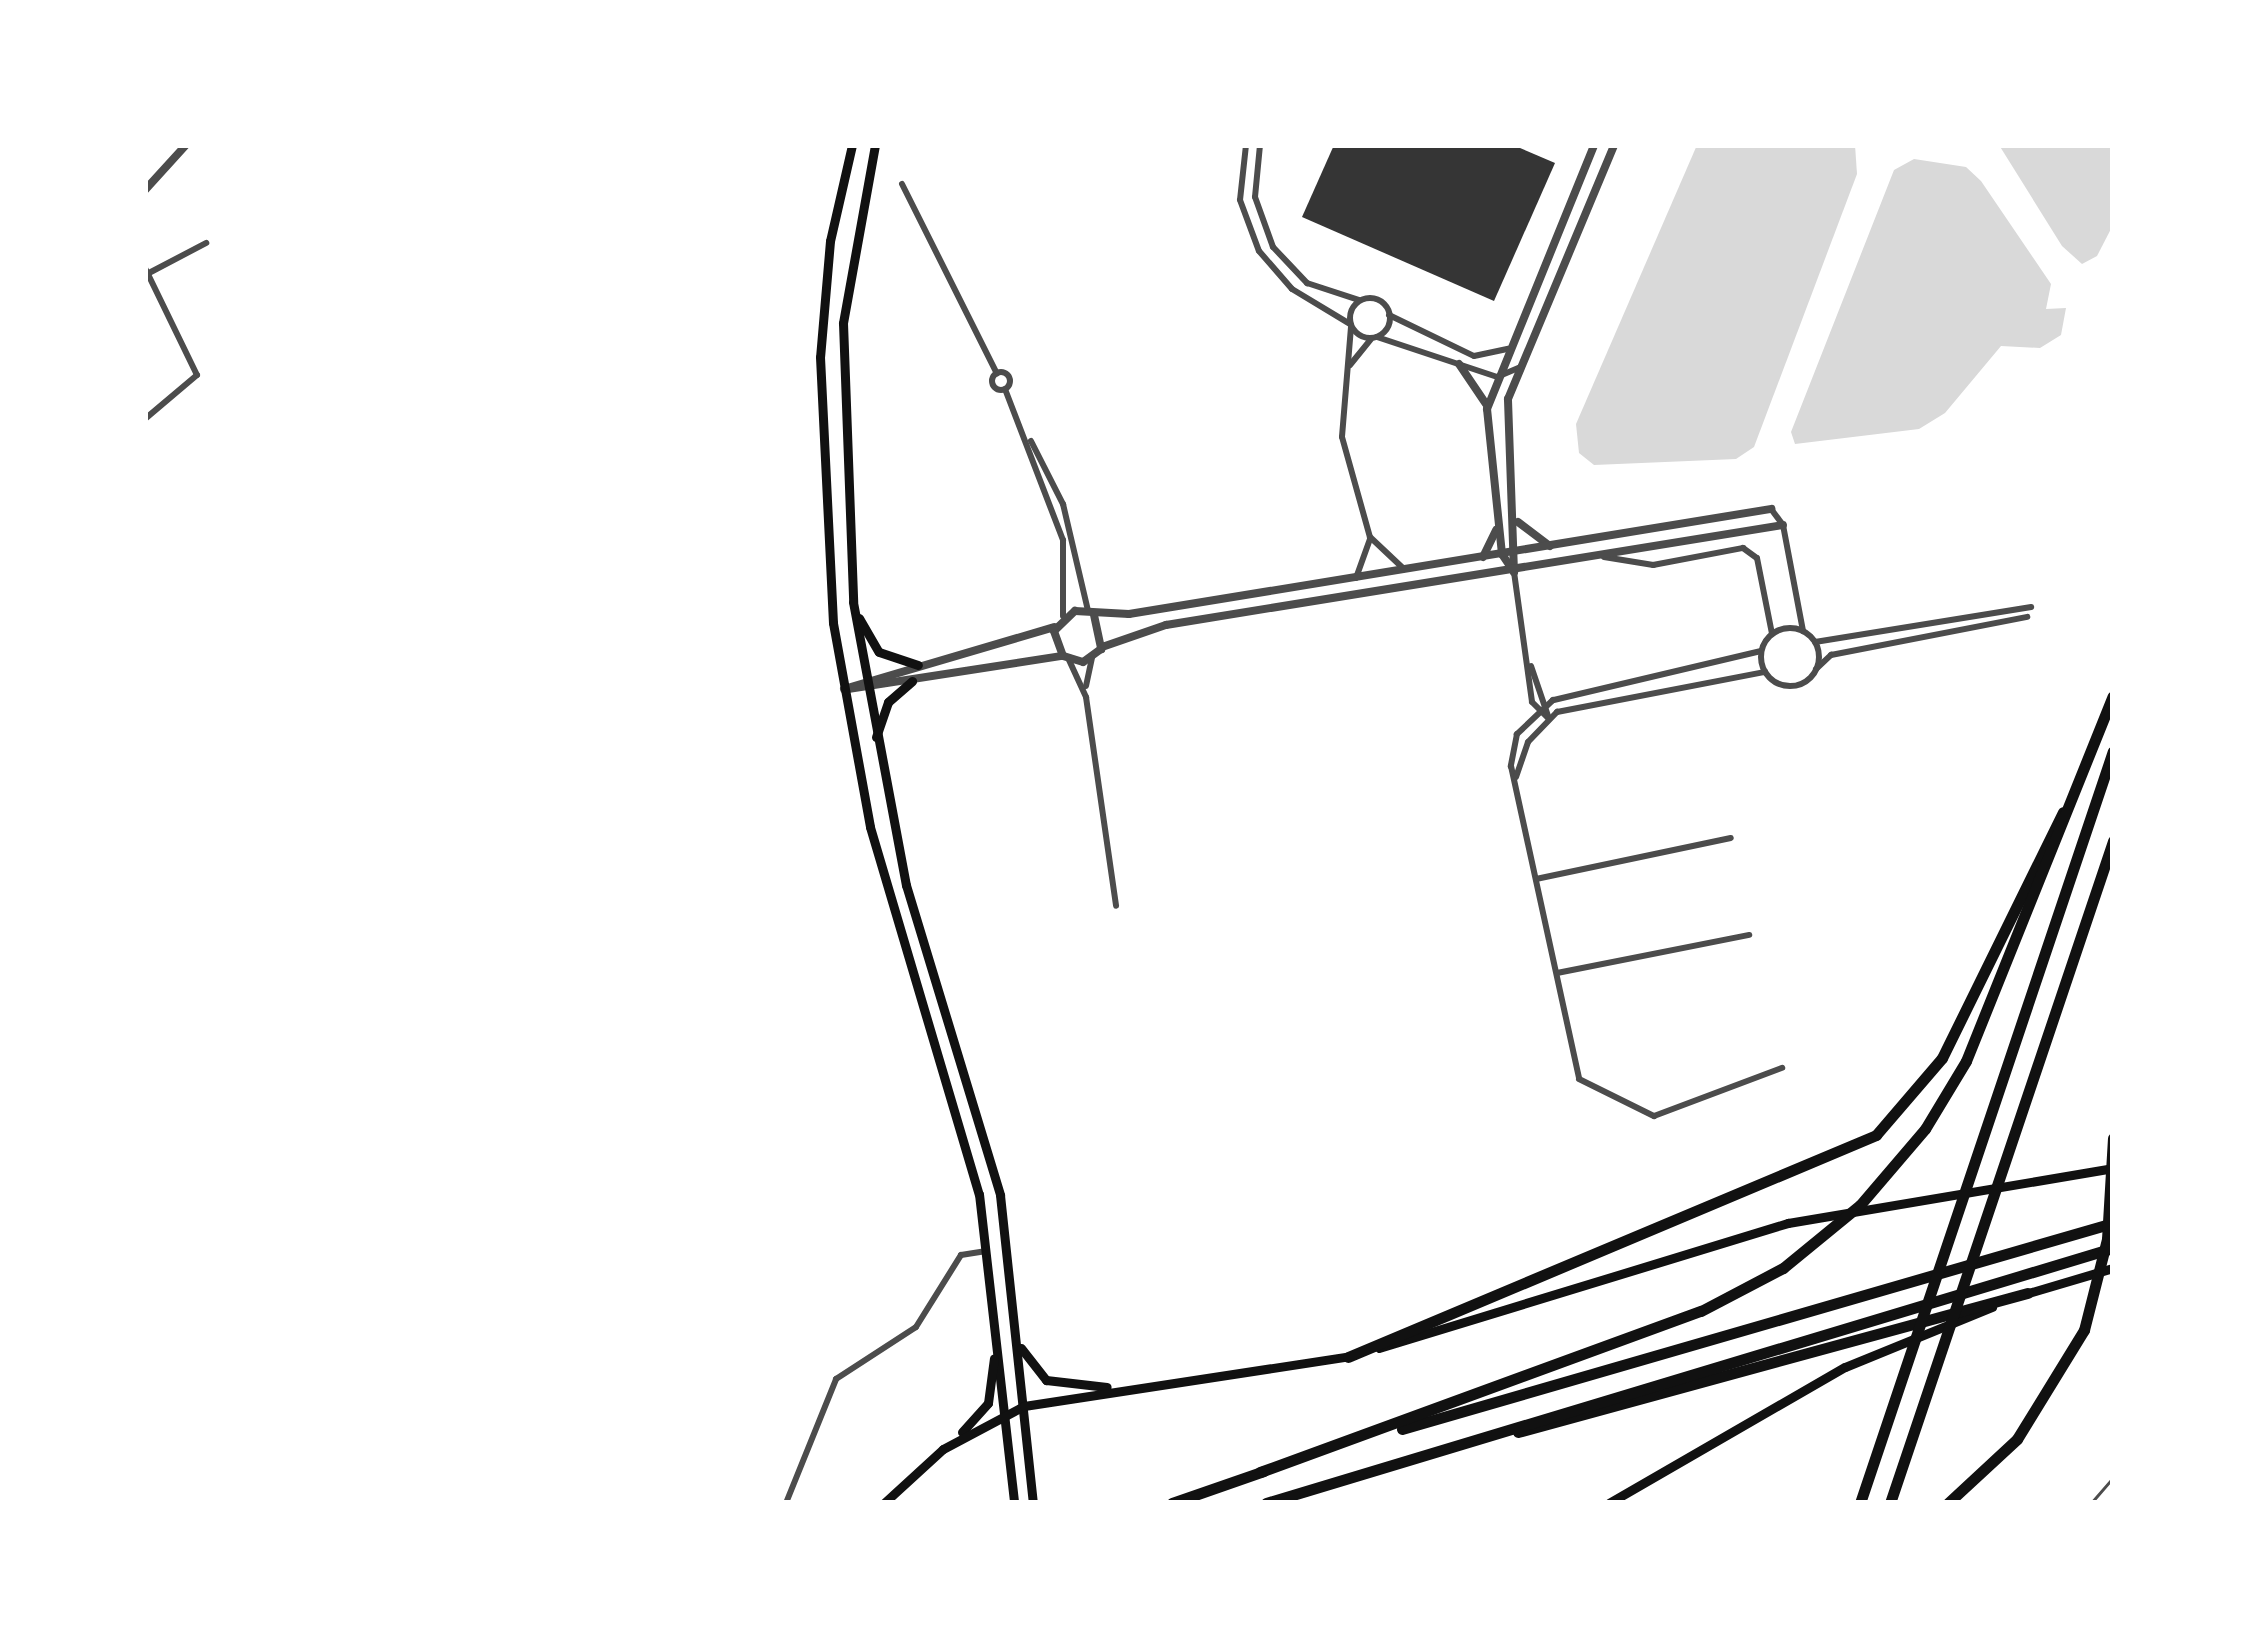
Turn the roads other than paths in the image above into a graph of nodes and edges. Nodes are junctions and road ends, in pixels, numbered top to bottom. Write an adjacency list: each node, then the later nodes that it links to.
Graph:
1 (186, 145): 11 (street)
2 (842, 145): 9 (main road)
3 (852, 145): 9 (main road)
4 (875, 145): 39 (main road)
5 (1246, 145): 16 (street)
6 (1260, 145): 14 (street)
7 (1594, 145): 18 (street)
8 (1614, 145): 20 (street)
9 (846, 168): 58 (main road)
10 (902, 184): 25 (street)
11 (145, 190)
12 (206, 243): 13 (street)
13 (146, 271): 24 (street)
14 (1360, 300): 15 (street); 16 (street)
15 (1389, 315): 17 (street); 18 (street)
16 (1350, 325): 17 (street); 21 (street)
17 (1374, 338): 19 (street); 21 (street)
18 (1508, 349): 22 (street)
19 (1459, 364): 22 (street); 23 (street)
20 (1520, 367): 22 (street); 27 (street)
21 (1346, 370): 30 (street)
22 (1496, 376): 23 (street)
23 (1487, 409): 28 (street)
24 (145, 419)
25 (1020, 422): 41 (street); 42 (street)
26 (1771, 510): 29 (street); 31 (street)
27 (1514, 512): 31 (street); 32 (street)
28 (1497, 520): 33 (street); 35 (street)
29 (1783, 524): 34 (street); 45 (street)
30 (1370, 538): 36 (street); 38 (street)
31 (1554, 547): 32 (street)
32 (1520, 552): 33 (street); 37 (street)
33 (1502, 554): 35 (street); 37 (street)
34 (1604, 557): 37 (street); 46 (street)
35 (1482, 558): 36 (street)
36 (1408, 572): 38 (street)
37 (1514, 572): 48 (street); 52 (street)
38 (1355, 580): 41 (street)
39 (853, 602): 53 (main road); 57 (main road)
40 (2032, 606): 47 (street)
41 (1092, 614): 42 (street); 48 (street)
42 (1063, 616): 44 (street)
43 (2027, 617): 54 (street)
44 (1056, 625): 50 (street); 53 (street)
45 (1804, 632): 46 (street); 47 (street)
46 (1772, 634): 49 (street)
47 (1814, 642): 54 (street)
48 (1101, 649): 51 (street)
49 (1762, 651): 55 (street); 61 (street)
50 (1066, 658): 51 (street); 56 (street); 59 (street)
51 (1092, 658): 59 (street)
52 (1531, 665): 61 (street); 62 (street)
53 (918, 666): 57 (street)
54 (1816, 668): 55 (street)
55 (1766, 672): 63 (street)
56 (912, 681): 57 (street); 64 (main road)
57 (864, 684): 58 (street); 64 (main road)
58 (844, 688): 78 (main road)
59 (1086, 697): 70 (street)
60 (2113, 697): 83 (highway); 89 (highway)
61 (1548, 704): 62 (street); 63 (street)
62 (1537, 712): 63 (street); 66 (street)
63 (1549, 719): 66 (street)
64 (876, 750): 81 (main road)
65 (2113, 751): 91 (highway)
66 (1515, 783): 69 (street)
67 (1731, 838): 69 (street)
68 (2113, 841): 99 (highway)
69 (1536, 879): 72 (street)
70 (1116, 906)
71 (1748, 935): 72 (street)
72 (1557, 973): 73 (street)
73 (1782, 1068)
74 (2113, 1140): 100 (highway)
75 (2113, 1168): 83 (main road)
76 (2113, 1222): 89 (highway)
77 (2113, 1248): 88 (highway)
78 (987, 1251): 82 (main road); 92 (street)
79 (2113, 1268): 80 (main road)
80 (2027, 1293): 88 (highway); 98 (main road)
81 (1016, 1335): 84 (main road); 85 (main road)
82 (995, 1336): 86 (main road); 87 (main road)
83 (1348, 1357): 84 (main road)
84 (1145, 1389): 85 (main road)
85 (1024, 1406): 86 (main road); 95 (main road)
86 (1005, 1413): 87 (main road); 94 (main road)
87 (944, 1449): 93 (main road)
88 (1431, 1453): 97 (highway)
89 (1260, 1472): 96 (highway)
90 (2113, 1478): 101 (lane)
91 (1861, 1499)
92 (786, 1503)
93 (884, 1503)
94 (1014, 1503)
95 (1033, 1503)
96 (1172, 1503)
97 (1266, 1503)
98 (1606, 1503)
99 (1890, 1503)
100 (1948, 1503)
101 (2091, 1503)

